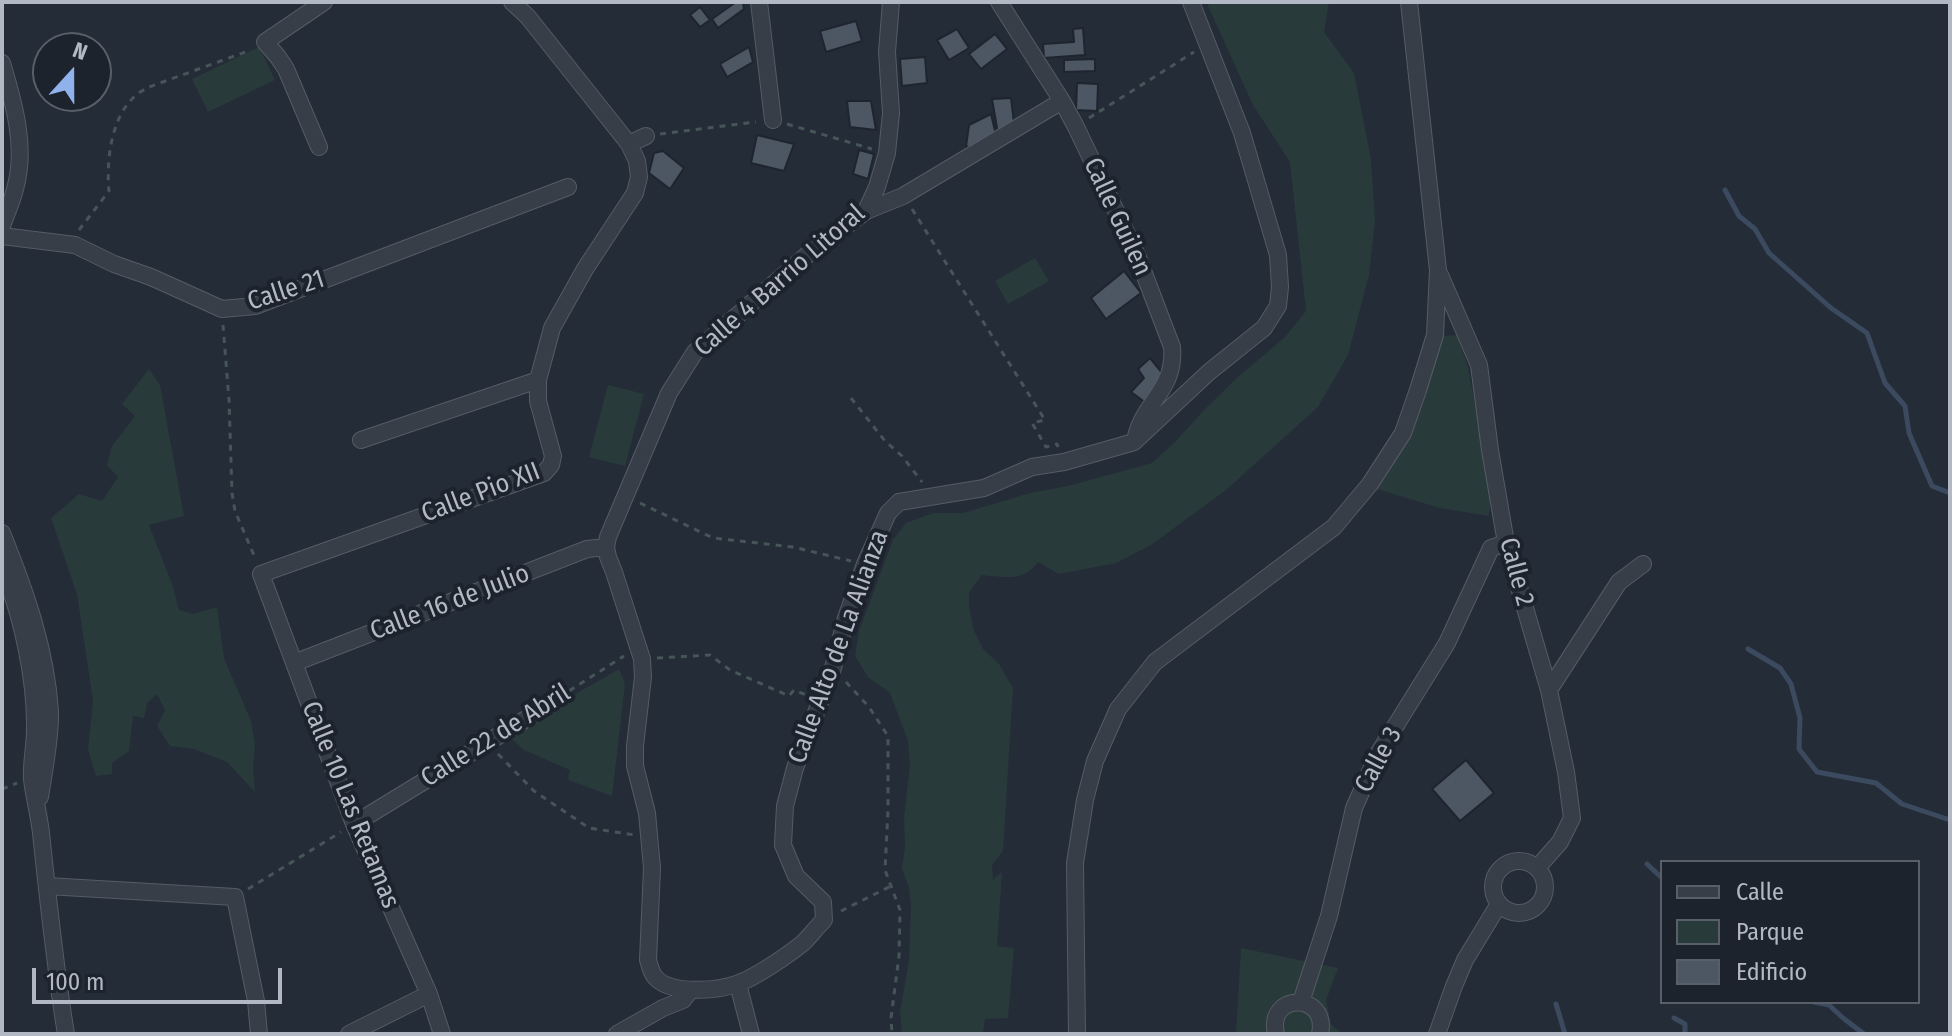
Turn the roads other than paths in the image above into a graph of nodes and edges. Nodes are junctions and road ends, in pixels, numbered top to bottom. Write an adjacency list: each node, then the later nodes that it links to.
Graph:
1 (324, 2): 14 (street)
2 (512, 2): 8 (street)
3 (759, 2): 11 (street)
4 (891, 2): 16 (street, Calle 4 Barrio Litoral)
5 (999, 2): 10 (street, Calle Guilen)
6 (1191, 2): 22 (street, Calle Alto de La Alianza)
7 (1409, 2): 19 (street)
8 (532, 10): 13 (street)
9 (2, 63): 17 (street)
10 (1062, 101): 16 (street); 22 (street, Calle Guilen)
11 (773, 120)
12 (646, 136): 13 (street)
13 (629, 144): 20 (street, Calle Pio XII)
14 (319, 147)
15 (568, 187): 18 (street, Calle 21)
16 (866, 211): 25 (street, Calle 4 Barrio Litoral)
17 (2, 226)
18 (2, 236)
19 (1438, 270): 24 (street, Calle 2); 47 (street)
20 (538, 380): 21 (street); 28 (street, Calle Pio XII)
21 (361, 440)
22 (1134, 442): 37 (street, Calle Alto de La Alianza)
23 (2, 533): 32 (street)
24 (1506, 543): 30 (street, Calle 2); 40 (street, Calle 3)
25 (606, 547): 29 (street, Calle 16 de Julio); 38 (street)
26 (1643, 564): 30 (street)
27 (2, 569): 32 (street)
28 (261, 574): 29 (street, Calle 10 Las Retamas)
29 (294, 663): 33 (street, Calle 10 Las Retamas)
30 (1549, 690): 34 (street, Calle 2)
31 (526, 719): 33 (street, Calle 22 de Abril)
32 (38, 811): 35 (street)
33 (354, 824): 39 (street, Calle 10 Las Retamas)
34 (1537, 868): 36 (street); 36 (street)
35 (47, 886): 41 (street); 42 (street)
36 (1499, 904): 50 (street)
37 (738, 984): 38 (street); 46 (street)
38 (690, 991): 45 (street)
39 (429, 994): 43 (street); 44 (street, Calle 10 Las Retamas)
40 (1301, 1002): 48 (street); 49 (street)
41 (66, 1034)
42 (259, 1034)
43 (349, 1034)
44 (442, 1034)
45 (617, 1034)
46 (751, 1034)
47 (1077, 1034)
48 (1276, 1034)
49 (1320, 1034)
50 (1437, 1034)

